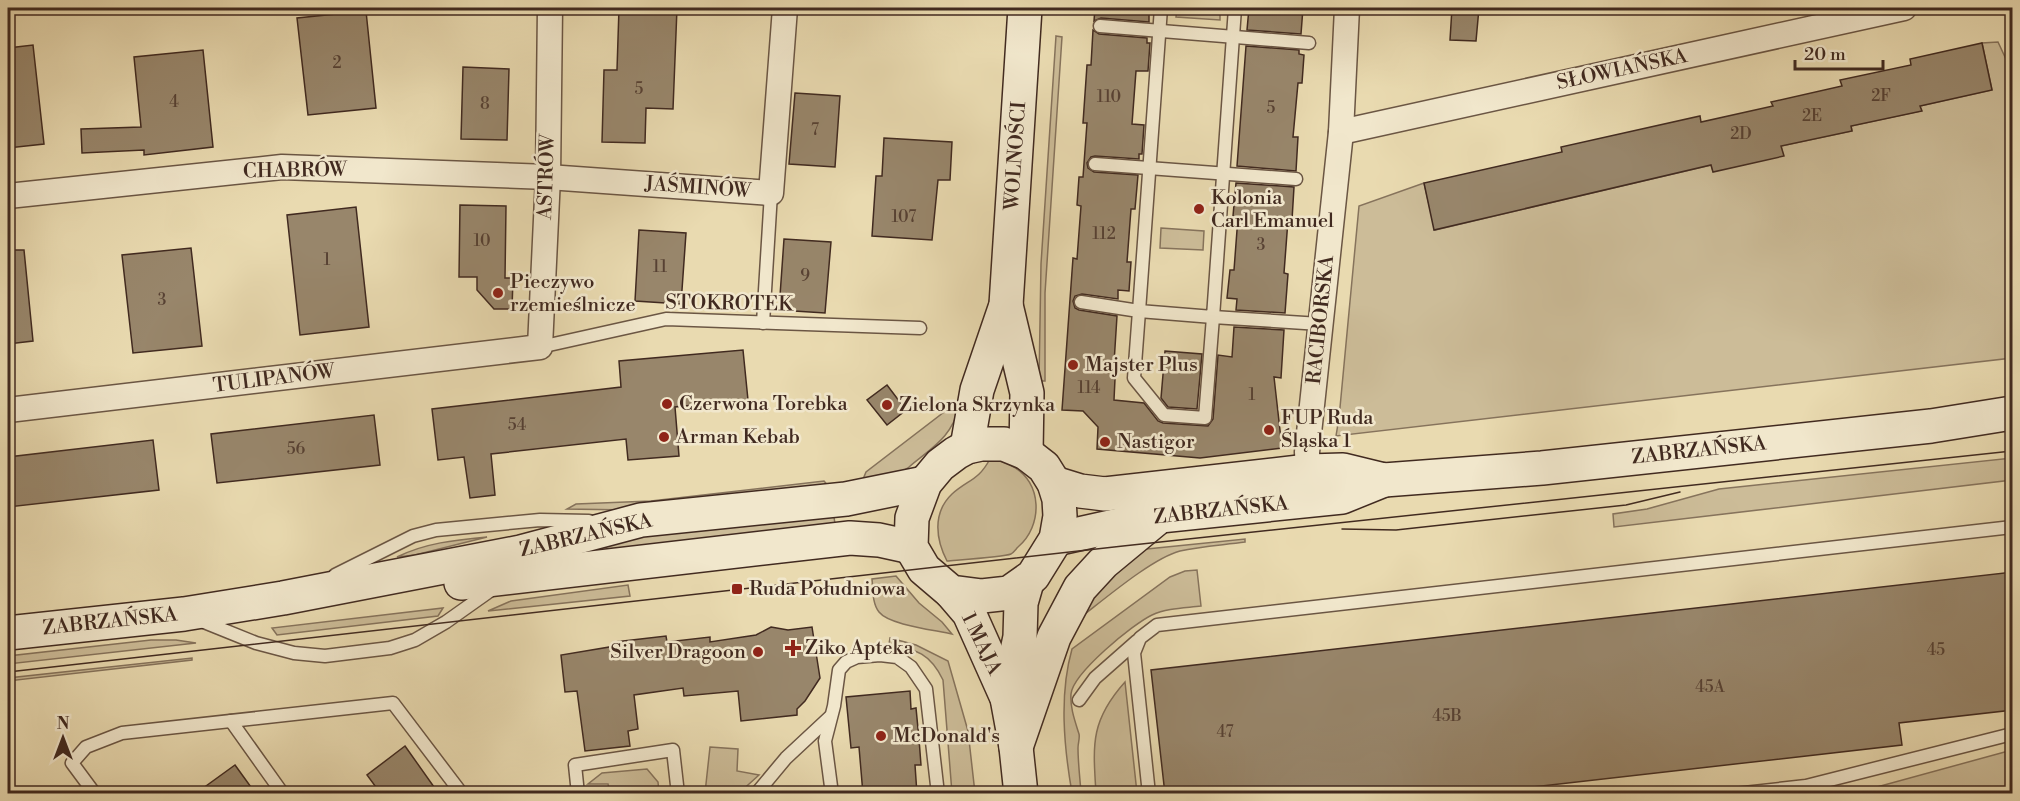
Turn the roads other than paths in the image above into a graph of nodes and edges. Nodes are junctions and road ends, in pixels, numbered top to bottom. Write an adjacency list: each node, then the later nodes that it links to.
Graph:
1 (550, 8): 16 (street, ASTRÓW)
2 (785, 8): 18 (street, JAŚMINÓW)
3 (1025, 8): 21 (street, WOLNOŚCI)
4 (1161, 8): 9 (lane)
5 (1235, 8): 10 (lane)
6 (1347, 8): 12 (street, RACIBORSKA)
7 (1904, 8): 12 (street, SŁOWIAŃSKA)
8 (1100, 26): 9 (lane)
9 (1159, 31): 10 (lane); 14 (lane)
10 (1233, 37): 11 (lane); 15 (lane)
11 (1309, 43)
12 (1341, 132): 25 (street, RACIBORSKA)
13 (1095, 164): 14 (lane)
14 (1149, 168): 15 (lane); 22 (lane)
15 (1223, 174): 17 (lane); 23 (lane)
16 (548, 177): 18 (street, JAŚMINÓW); 19 (street, CHABRÓW); 27 (street, ASTRÓW)
17 (1296, 179)
18 (771, 193): 24 (lane)
19 (8, 196)
20 (1081, 302): 22 (lane)
21 (1006, 305): 30 (street, WOLNOŚCI); 31 (street, WOLNOŚCI)
22 (1139, 311): 23 (lane); 23 (lane)
23 (1213, 316): 25 (lane)
24 (763, 323): 26 (lane, STOKROTEK); 27 (lane, STOKROTEK)
25 (1320, 324): 32 (street, RACIBORSKA)
26 (920, 328)
27 (540, 347): 28 (street, TULIPANÓW)
28 (8, 410)
29 (2013, 413): 33 (street, ZABRZAŃSKA)
30 (967, 447): 31 (street); 34 (street)
31 (1026, 453): 35 (street)
32 (1307, 461): 33 (street, ZABRZAŃSKA); 35 (street, ZABRZAŃSKA)
33 (1384, 480): 36 (street, ZABRZAŃSKA)
34 (925, 483): 39 (street); 43 (street, ZABRZAŃSKA)
35 (1054, 483): 38 (street)
36 (1160, 516): 38 (street, ZABRZAŃSKA); 52 (street)
37 (2013, 527): 46 (lane)
38 (1056, 539): 41 (street)
39 (911, 547): 40 (street, ZABRZAŃSKA); 42 (street)
40 (507, 579): 43 (street, ZABRZAŃSKA); 44 (lane)
41 (1027, 582): 42 (street); 47 (street, 1 MAJA)
42 (951, 592): 47 (street, 1 MAJA)
43 (283, 598): 44 (street, ZABRZAŃSKA)
44 (183, 614): 45 (street, ZABRZAŃSKA)
45 (8, 633)
46 (1140, 638): 48 (lane); 62 (lane)
47 (1007, 698): 52 (street, 1 MAJA)
48 (1079, 700)
49 (831, 716): 58 (lane); 59 (lane); 60 (lane)
50 (231, 721): 53 (lane); 54 (lane); 55 (lane)
51 (2013, 734): 63 (lane)
52 (1016, 747): 61 (street, 1 MAJA)
53 (95, 794)
54 (283, 794)
55 (462, 794)
56 (578, 794): 57 (lane)
57 (678, 794)
58 (756, 794)
59 (832, 794)
60 (938, 794)
61 (1021, 794)
62 (1149, 794)
63 (1735, 794)

